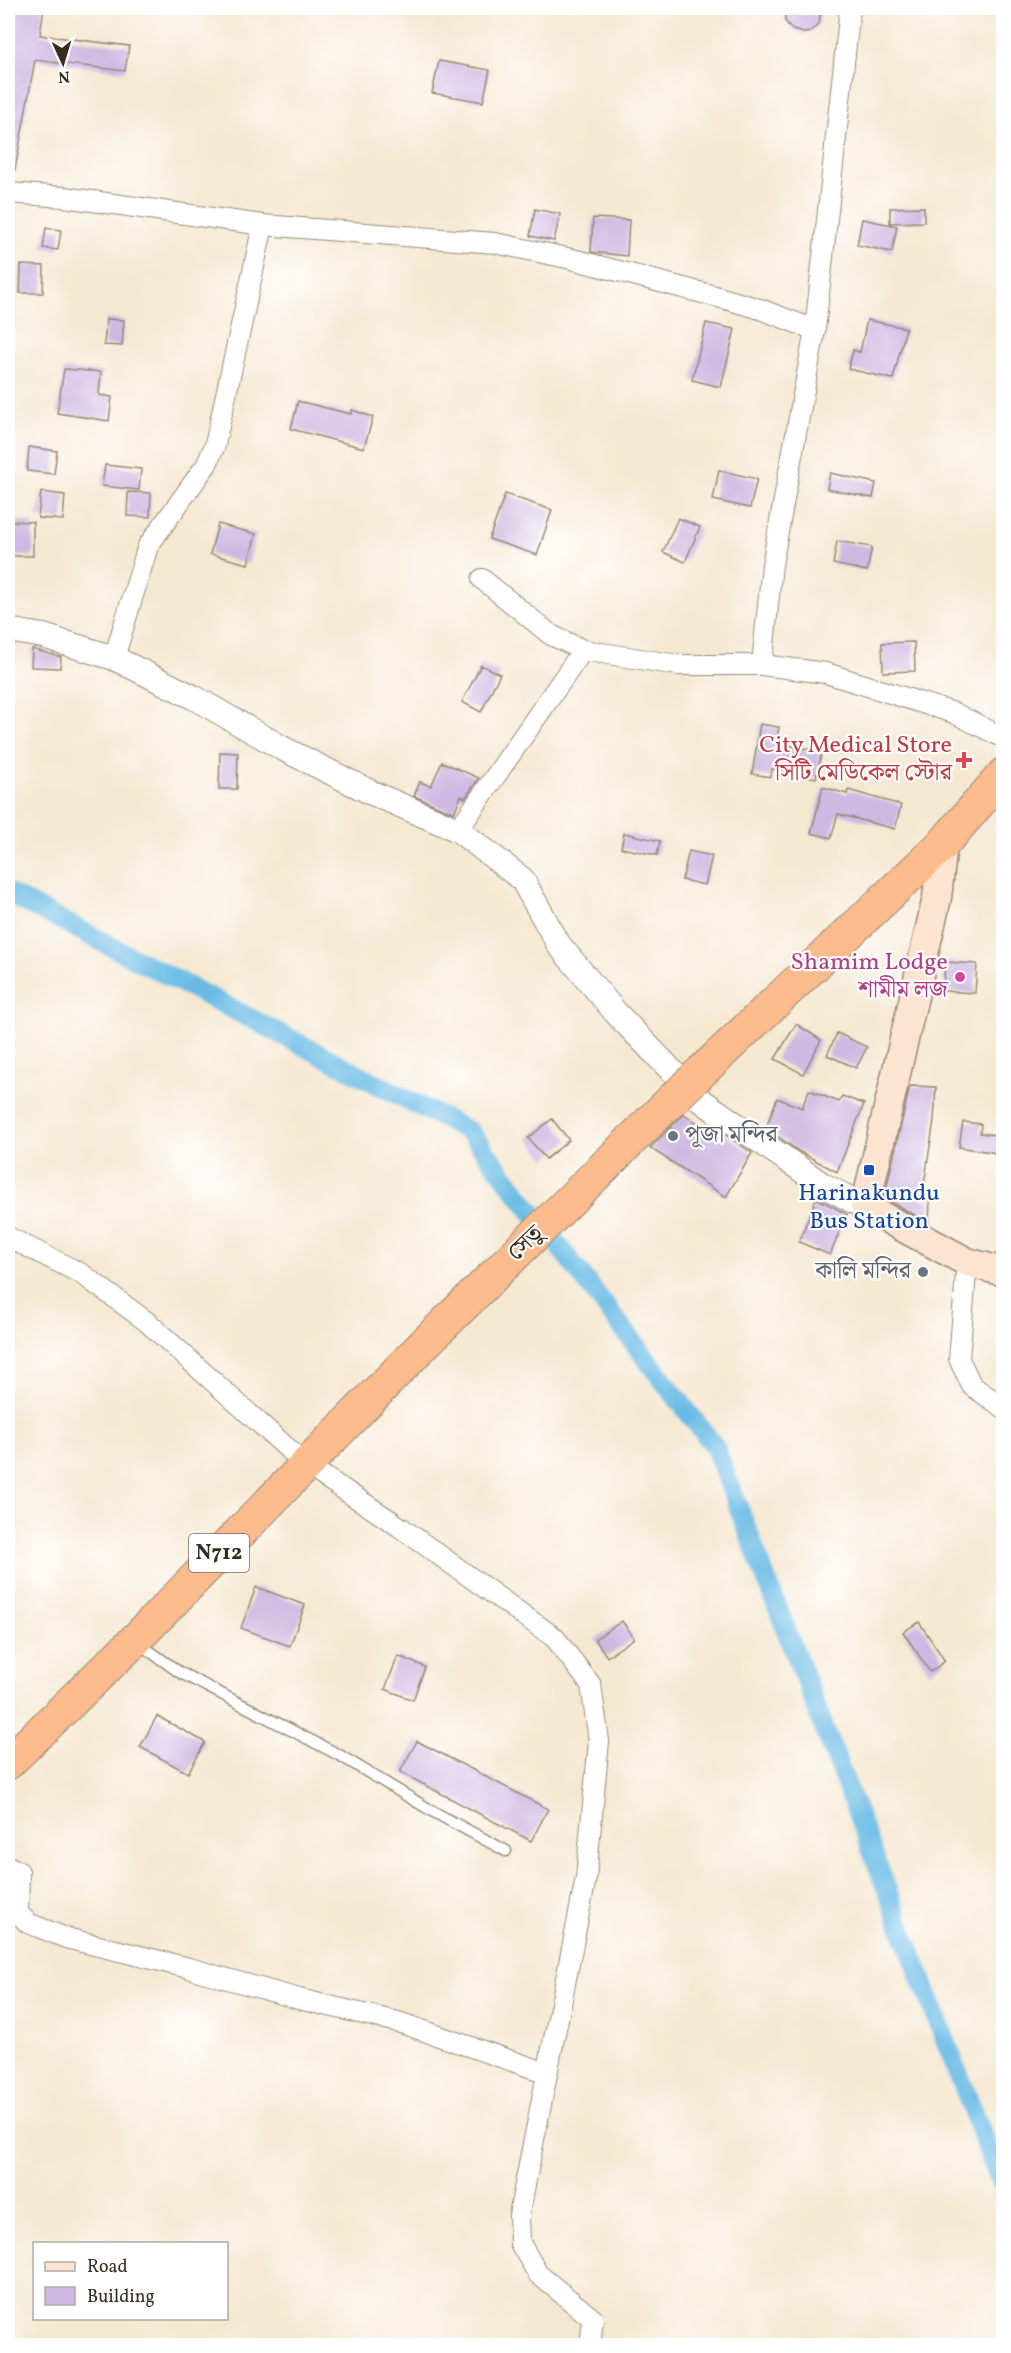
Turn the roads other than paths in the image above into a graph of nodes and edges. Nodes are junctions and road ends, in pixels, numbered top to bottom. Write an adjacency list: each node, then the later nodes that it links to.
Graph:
1 (850, 8): 4 (street)
2 (8, 193): 3 (street)
3 (262, 225): 4 (street); 8 (street)
4 (815, 330): 9 (street)
5 (482, 579): 7 (street)
6 (8, 630): 8 (street)
7 (582, 650): 9 (street); 12 (street)
8 (114, 658): 12 (street)
9 (762, 665): 10 (street)
10 (1004, 738)
11 (1004, 774): 13 (highway, N712)
12 (458, 830): 14 (street)
13 (943, 844): 14 (main road); 19 (highway, সেতু / N712, bridge)
14 (865, 1207): 16 (main road)
15 (8, 1237): 19 (street)
16 (967, 1262): 17 (main road); 18 (street)
17 (1004, 1272)
18 (1004, 1408)
19 (305, 1464): 20 (highway, N712); 24 (street)
20 (135, 1640): 21 (highway, N712); 22 (lane)
21 (8, 1763)
22 (506, 1851)
23 (8, 1866): 24 (street)
24 (547, 2073): 25 (street)
25 (590, 2346)

